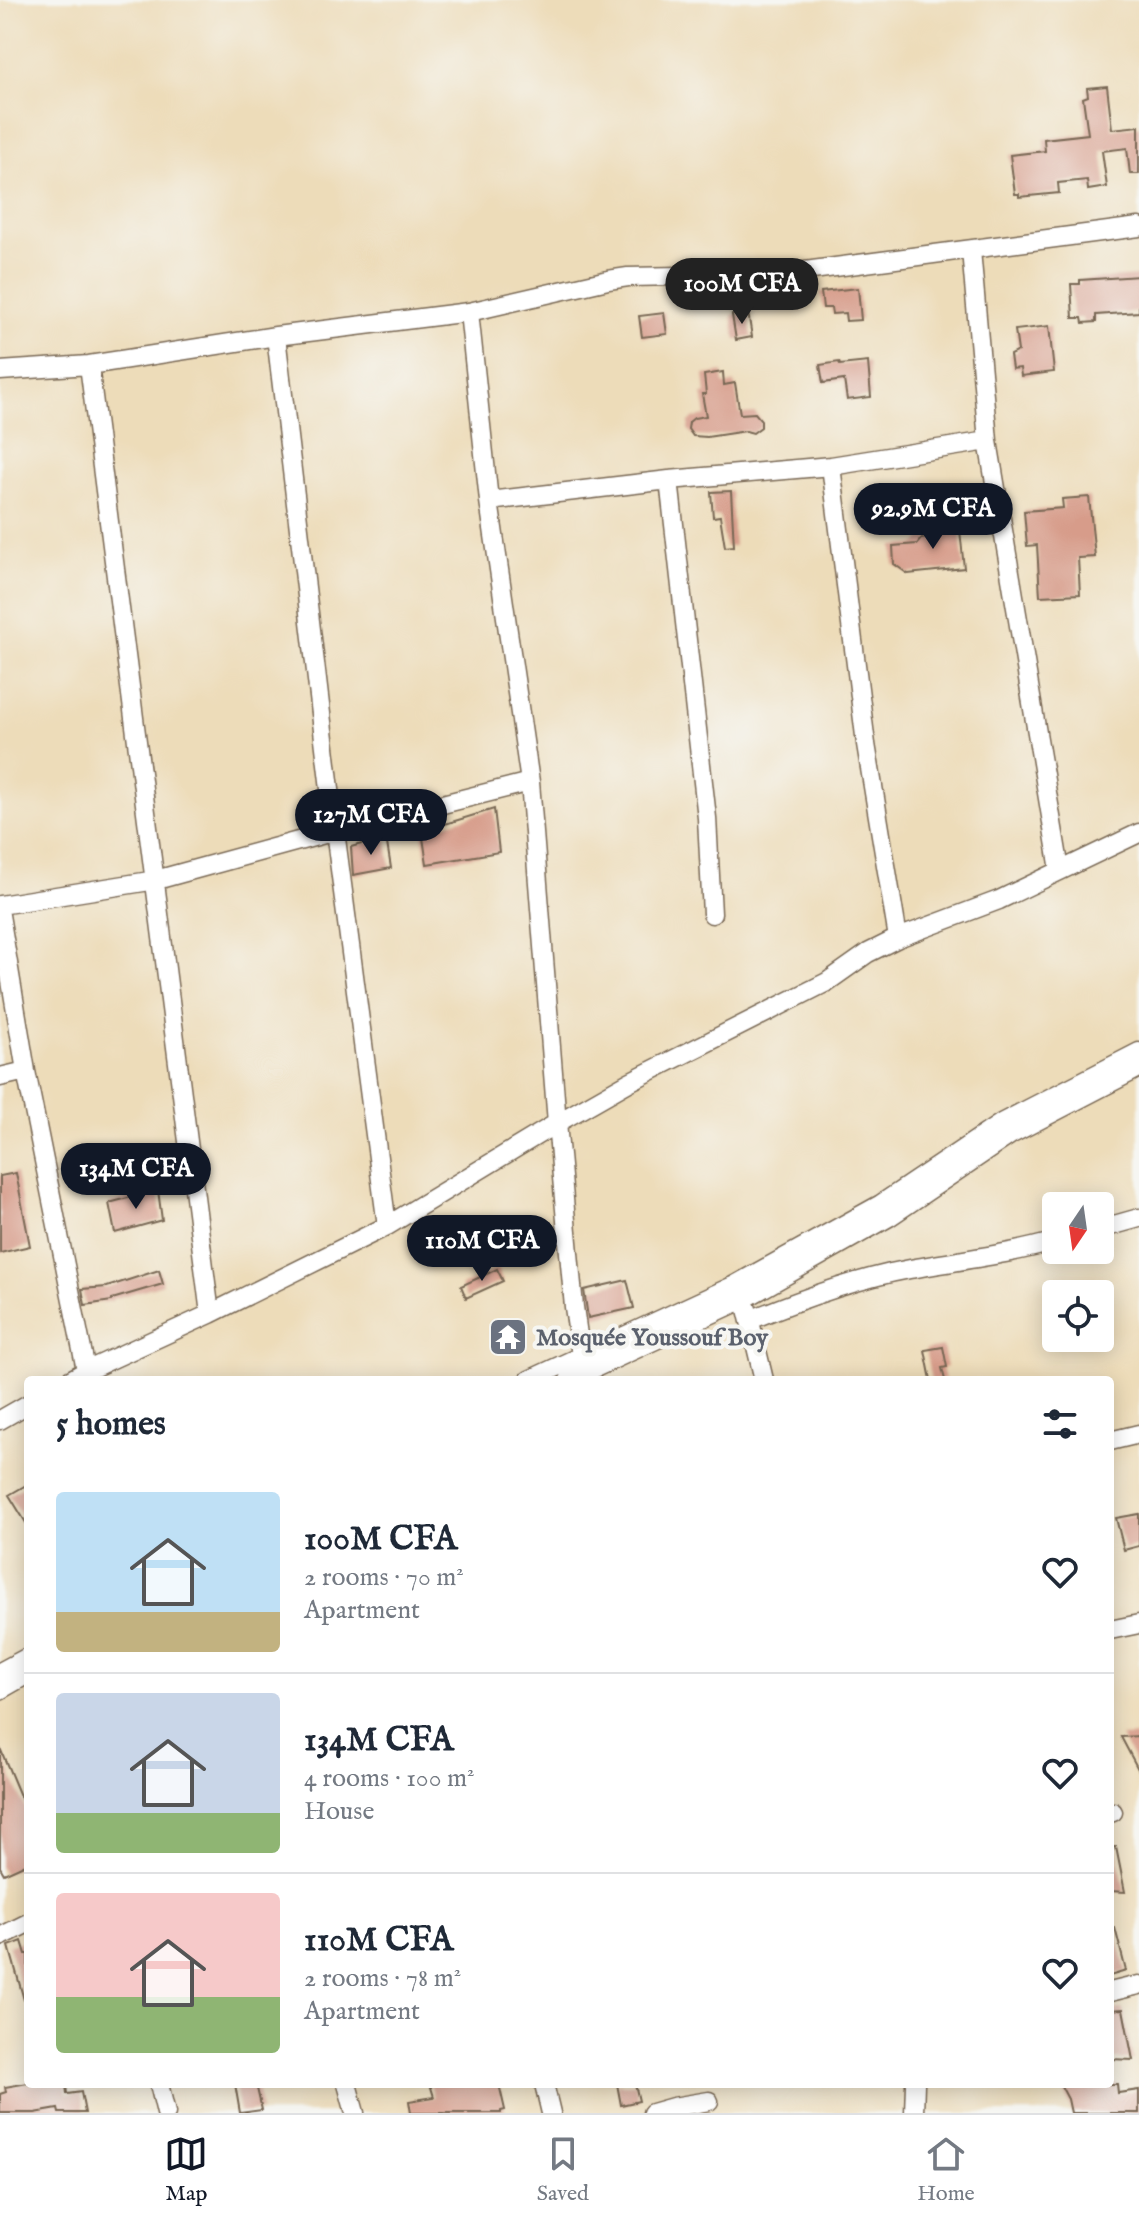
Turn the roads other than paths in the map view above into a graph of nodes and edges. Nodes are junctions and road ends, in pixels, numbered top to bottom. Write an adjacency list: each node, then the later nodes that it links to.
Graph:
1 (1139, 227): 2 (street)
2 (971, 250): 3 (street); 7 (street)
3 (469, 312): 4 (street); 10 (street)
4 (276, 336): 5 (street); 12 (street)
5 (89, 365): 6 (street); 15 (street)
6 (0, 371)
7 (988, 441): 8 (street); 14 (street)
8 (831, 466): 9 (street); 19 (street)
9 (669, 480): 10 (street); 17 (street)
10 (489, 501): 11 (street)
11 (530, 782): 12 (street); 24 (street)
12 (335, 831): 15 (street); 27 (street)
13 (1139, 833): 14 (street)
14 (1060, 870): 19 (street)
15 (156, 880): 16 (street); 30 (street)
16 (0, 905)
17 (712, 914)
18 (0, 915): 22 (street)
19 (898, 938): 24 (street)
20 (1139, 1052): 32 (street)
21 (1139, 1068): 29 (street)
22 (26, 1071): 23 (street); 34 (street)
23 (0, 1077)
24 (557, 1123): 27 (street); 32 (street)
25 (1139, 1218): 26 (street)
26 (1114, 1225)
27 (387, 1226): 30 (street)
28 (1042, 1244): 31 (street)
29 (744, 1299): 31 (street); 33 (street)
30 (210, 1314): 35 (street)
31 (750, 1320): 36 (street)
32 (581, 1356): 33 (street)
33 (565, 1375)
34 (81, 1376)
35 (83, 1376)
36 (763, 1376)
37 (24, 1406): 38 (street)
38 (0, 1420)
39 (1139, 1434): 40 (street)
40 (1114, 1440)
41 (1139, 1624): 42 (street)
42 (1114, 1629)
43 (24, 1659): 44 (street)
44 (0, 1672)
45 (24, 1676): 46 (street)
46 (0, 1690)
47 (24, 1925): 48 (street)
48 (0, 1937)
49 (1139, 1985): 50 (street)
50 (1114, 1991)
51 (160, 2088): 56 (street)
52 (348, 2088): 57 (street)
53 (545, 2088): 58 (street)
54 (915, 2088): 60 (street)
55 (709, 2099): 59 (street)
56 (166, 2113)
57 (355, 2113)
58 (551, 2113)
59 (652, 2113)
60 (914, 2113)

